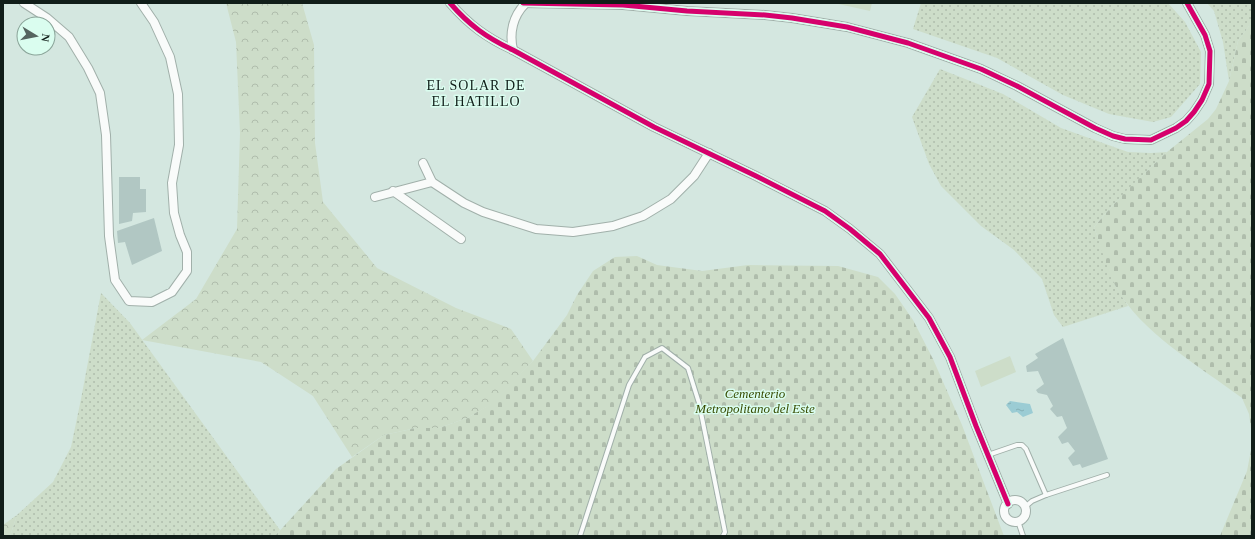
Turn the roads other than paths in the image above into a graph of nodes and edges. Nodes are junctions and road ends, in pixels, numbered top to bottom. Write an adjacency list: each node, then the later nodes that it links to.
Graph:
1 (24, 3): 2 (street)
2 (141, 3)
3 (450, 3): 6 (street)
4 (524, 3): 5 (street); 6 (street)
5 (1187, 3)
6 (513, 50): 7 (street)
7 (709, 153): 9 (street); 13 (street)
8 (423, 162): 9 (street)
9 (432, 182): 10 (street)
10 (393, 191): 11 (street); 12 (street)
11 (375, 197)
12 (461, 239)
13 (988, 455): 15 (lane); 16 (street)
14 (1107, 475): 15 (lane)
15 (1046, 495): 17 (lane)
16 (1008, 504): 17 (street); 18 (street)
17 (1025, 507): 18 (street)
18 (1018, 521): 21 (lane)
19 (580, 536): 20 (lane)
20 (722, 536)
21 (1022, 536)

